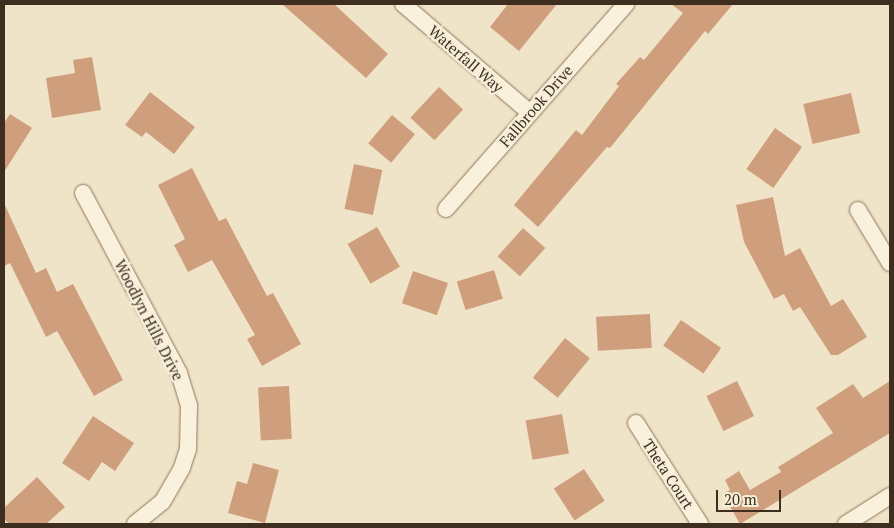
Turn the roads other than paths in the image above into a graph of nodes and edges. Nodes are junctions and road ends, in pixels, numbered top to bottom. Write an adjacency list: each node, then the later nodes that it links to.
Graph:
1 (403, 4): 3 (street, Waterfall Way)
2 (626, 4): 3 (street, Fallbrook Drive)
3 (530, 113): 5 (street, Fallbrook Drive)
4 (82, 193): 10 (street, Woodlyn Hills Drive)
5 (446, 209)
6 (858, 210): 7 (street)
7 (890, 263)
8 (636, 423): 11 (street, Theta Court)
9 (890, 496): 12 (street)
10 (135, 524)
11 (700, 524)
12 (846, 524)

